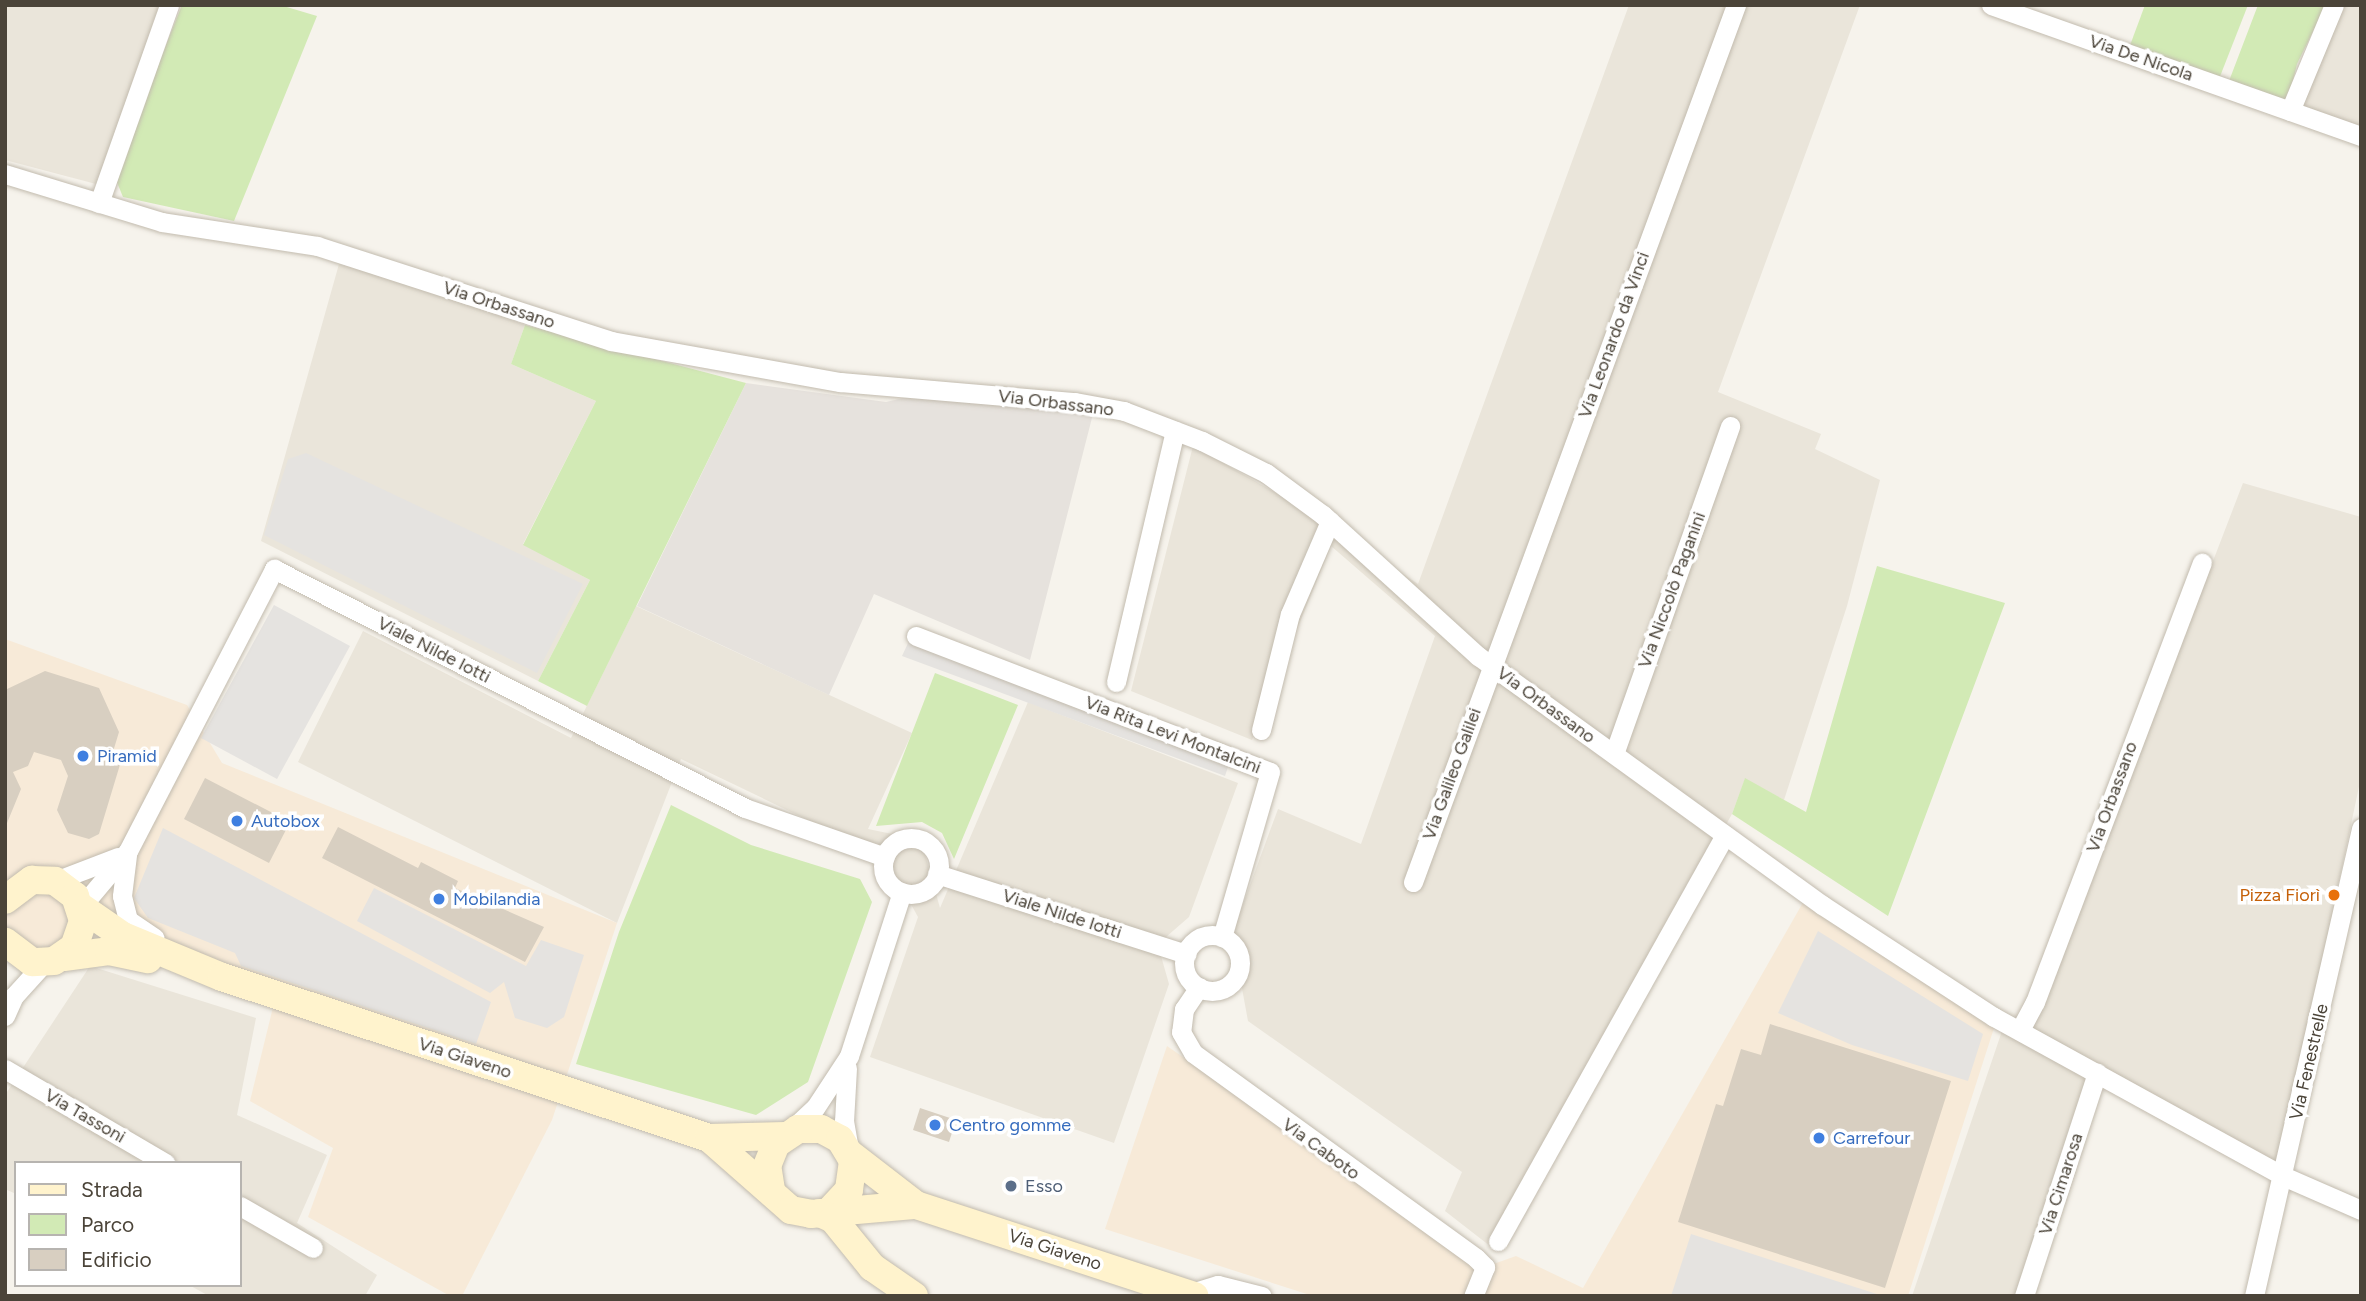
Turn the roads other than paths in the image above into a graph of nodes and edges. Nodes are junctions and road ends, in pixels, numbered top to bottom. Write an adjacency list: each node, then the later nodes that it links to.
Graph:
1 (169, 5): 8 (street)
2 (1736, 5): 14 (street, Via Leonardo da Vinci)
3 (1992, 5): 5 (street, Via De Nicola)
4 (2334, 5): 5 (street)
5 (2290, 111): 6 (street, Via De Nicola)
6 (2361, 136)
7 (5, 174): 8 (street, Via Orbassano)
8 (99, 203): 10 (street, Via Orbassano)
9 (1730, 426): 17 (street, Via Niccolò Paganini)
10 (1175, 431): 11 (street, Via Orbassano); 15 (street)
11 (1330, 521): 14 (street, Via Orbassano); 16 (street)
12 (2202, 563): 35 (street, Via Orbassano)
13 (916, 636): 28 (street, Via Rita Levi Montalcini)
14 (1491, 665): 17 (street, Via Orbassano); 24 (street, Via Galileo Galilei)
15 (1116, 682)
16 (1261, 730)
17 (1614, 754): 19 (street, Via Orbassano)
18 (2361, 828): 43 (street, Via Fenestrelle)
19 (1725, 835): 35 (street, Via Orbassano); 49 (street)
20 (128, 850): 21 (street, Viale Nilde Iotti); 23 (street); 27 (street); 32 (street, Via Giaveno)
21 (884, 857): 22 (street); 26 (street)
22 (937, 874): 26 (street); 30 (street, Viale Nilde Iotti)
23 (55, 881): 25 (main road); 27 (main road, Via Giaveno)
24 (1413, 882)
25 (10, 891)
26 (902, 892): 36 (street)
27 (81, 906): 31 (main road); 32 (main road, Via Giaveno)
28 (1222, 937): 30 (street); 33 (street)
29 (5, 942): 31 (main road)
30 (1186, 954): 33 (street)
31 (54, 960): 32 (main road, Via Giaveno); 34 (street)
32 (220, 977): 40 (main road, Via Giaveno)
33 (1199, 987): 54 (street, Via Caboto)
34 (5, 1016)
35 (2020, 1030): 38 (street, Via Orbassano)
36 (849, 1056): 39 (street); 41 (street)
37 (5, 1069): 42 (street, Via Tassoni)
38 (2097, 1073): 43 (street, Via Orbassano); 55 (street, Via Cimarosa)
39 (785, 1136): 40 (main road, Via Giaveno); 41 (main road, Via Giaveno); 44 (main road)
40 (709, 1138): 44 (main road, Via Giaveno)
41 (850, 1154): 45 (main road, Via Giaveno); 48 (main road)
42 (163, 1161)
43 (2283, 1176): 47 (street, Via Orbassano); 56 (street, Via Fenestrelle)
44 (771, 1190): 48 (main road, Via Giaveno)
45 (916, 1205): 48 (main road, Via Giaveno); 51 (main road, Via Giaveno)
46 (242, 1207): 50 (street)
47 (2361, 1210)
48 (826, 1211): 52 (main road)
49 (1498, 1241)
50 (313, 1248)
51 (1191, 1295): 53 (street)
52 (914, 1296)
53 (1262, 1296)
54 (1473, 1296)
55 (2024, 1296)
56 (2254, 1296)

